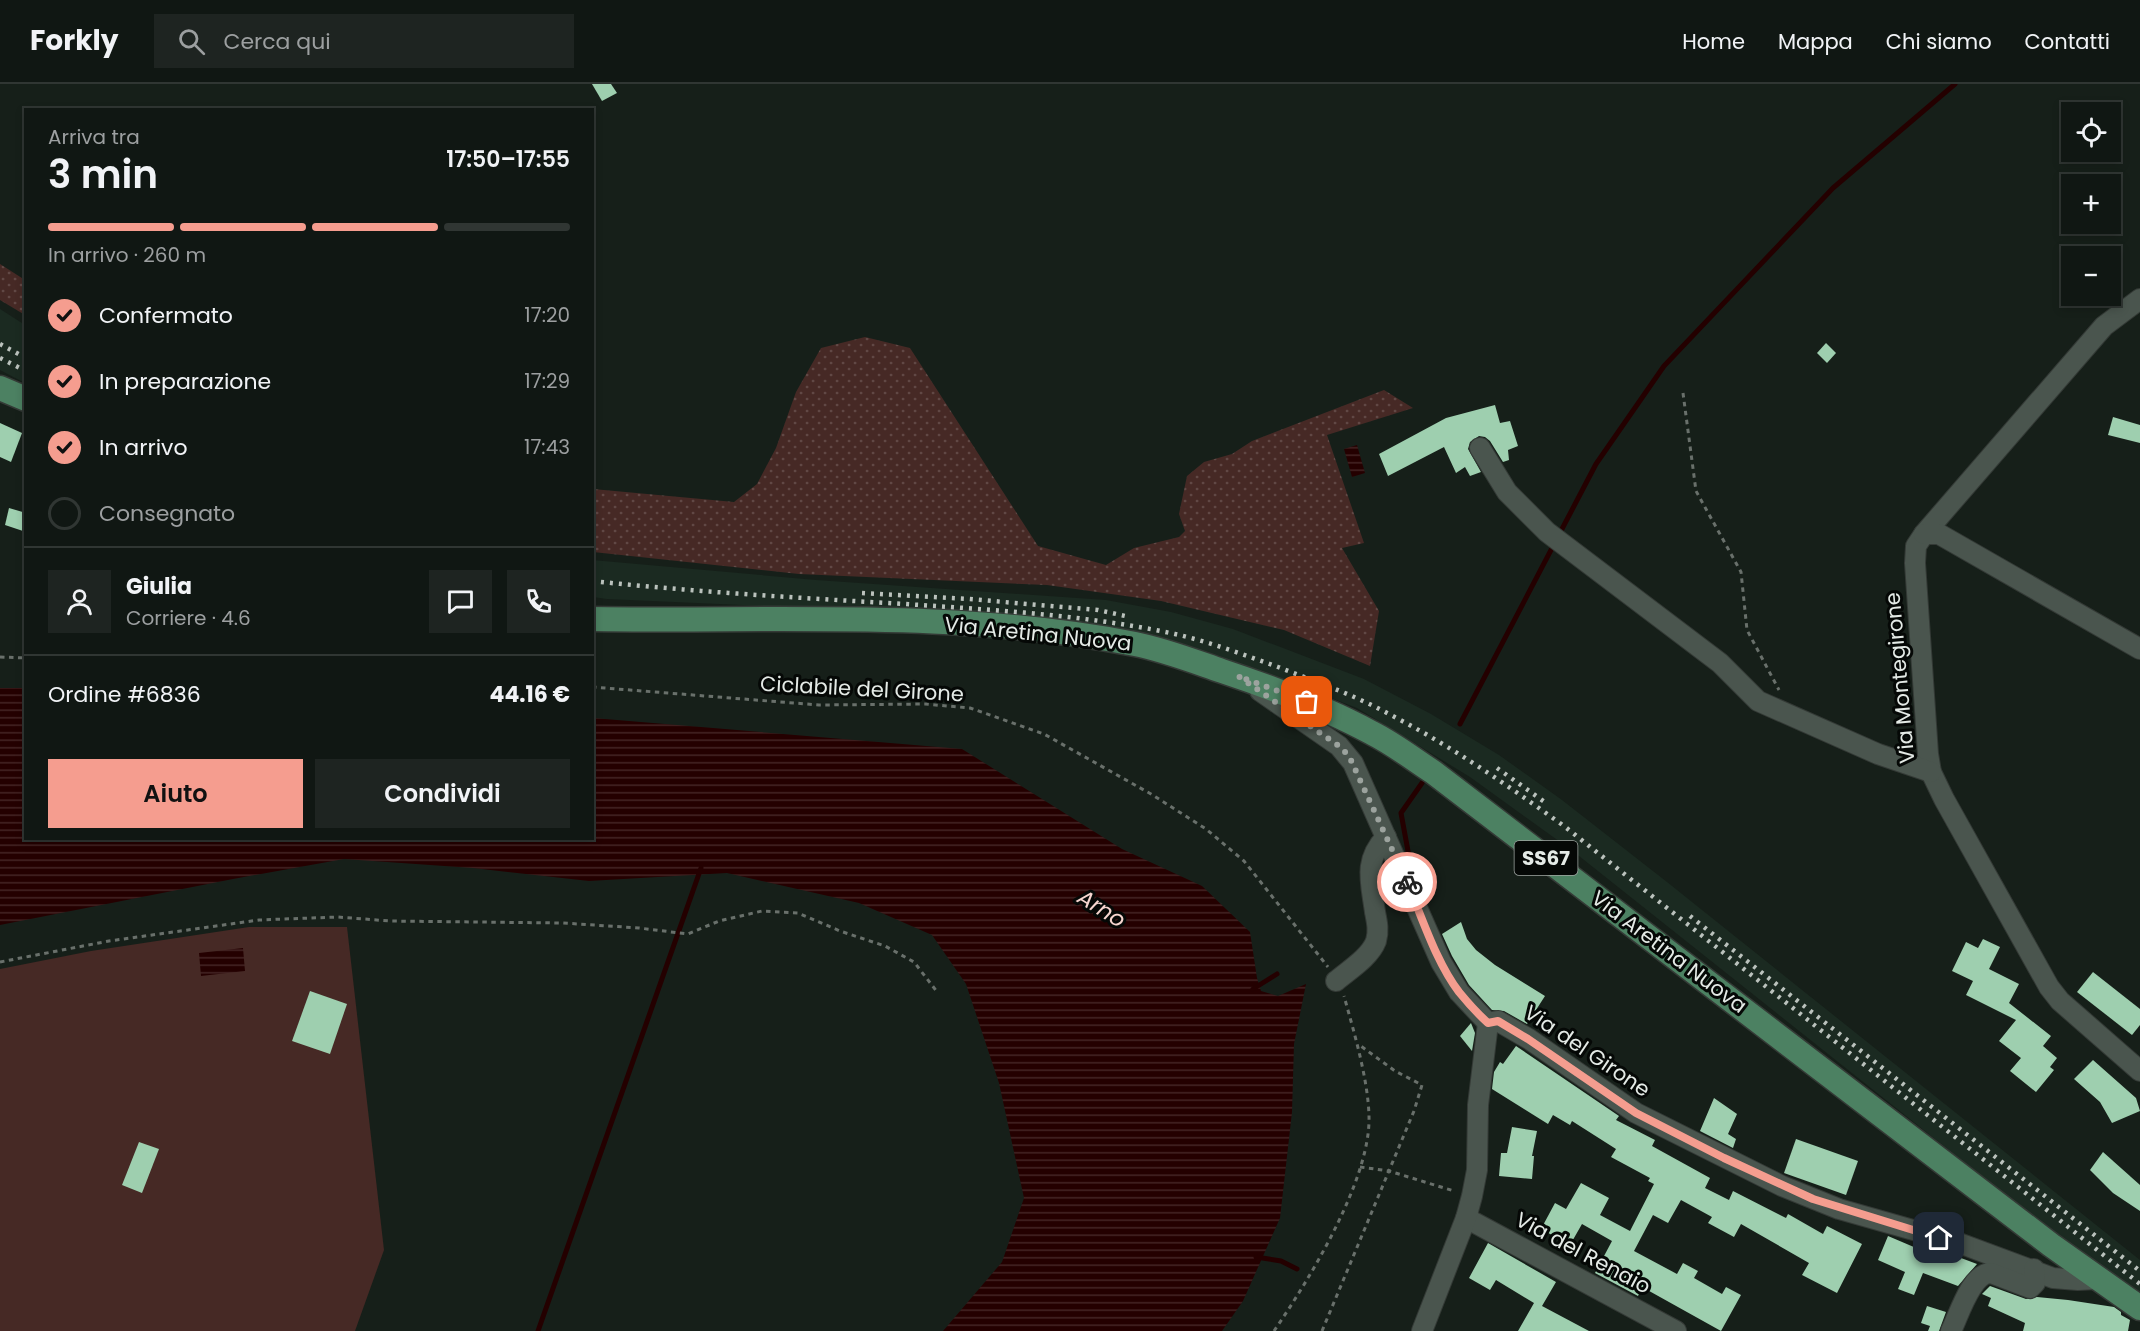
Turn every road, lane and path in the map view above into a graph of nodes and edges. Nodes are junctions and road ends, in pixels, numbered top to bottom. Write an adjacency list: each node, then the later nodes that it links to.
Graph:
1 (2140, 298): 6 (street, Via Montegirone)
2 (0, 388): 4 (main road)
3 (1683, 393): 13 (path)
4 (24, 398)
5 (1480, 448): 14 (street)
6 (1924, 534): 8 (street); 14 (street, Via Montegirone)
7 (594, 619): 11 (main road, Via Aretina Nuova / SS67)
8 (2140, 649)
9 (0, 657): 10 (path)
10 (24, 658)
11 (1238, 676): 15 (street, Via del Girone); 26 (main road, Via Aretina Nuova / SS67)
12 (594, 687): 17 (path, Ciclabile del Girone)
13 (1781, 693)
14 (1931, 772): 21 (street, Via Montegirone)
15 (1386, 837): 17 (street); 19 (street, Via del Girone)
16 (0, 962): 18 (path)
17 (1336, 981): 20 (path, Ciclabile del Girone)
18 (939, 993)
19 (1488, 1023): 25 (street); 27 (street, Via del Girone)
20 (1357, 1043): 22 (path, Ciclabile del Girone); 23 (path)
21 (2140, 1071)
22 (1360, 1167): 23 (path); 30 (path, Ciclabile del Girone)
23 (1389, 1172): 24 (path); 31 (path)
24 (1454, 1191)
25 (1466, 1218): 32 (street); 33 (street, Via del Renaio)
26 (2051, 1245): 27 (street); 28 (main road, Via Aretina Nuova / SS67)
27 (2034, 1269): 28 (street, Via del Girone); 34 (street)
28 (2097, 1279): 29 (main road, Via Aretina Nuova / SS67)
29 (2140, 1308)
30 (1274, 1331)
31 (1322, 1331)
32 (1422, 1331)
33 (1676, 1331)
34 (1951, 1331)

